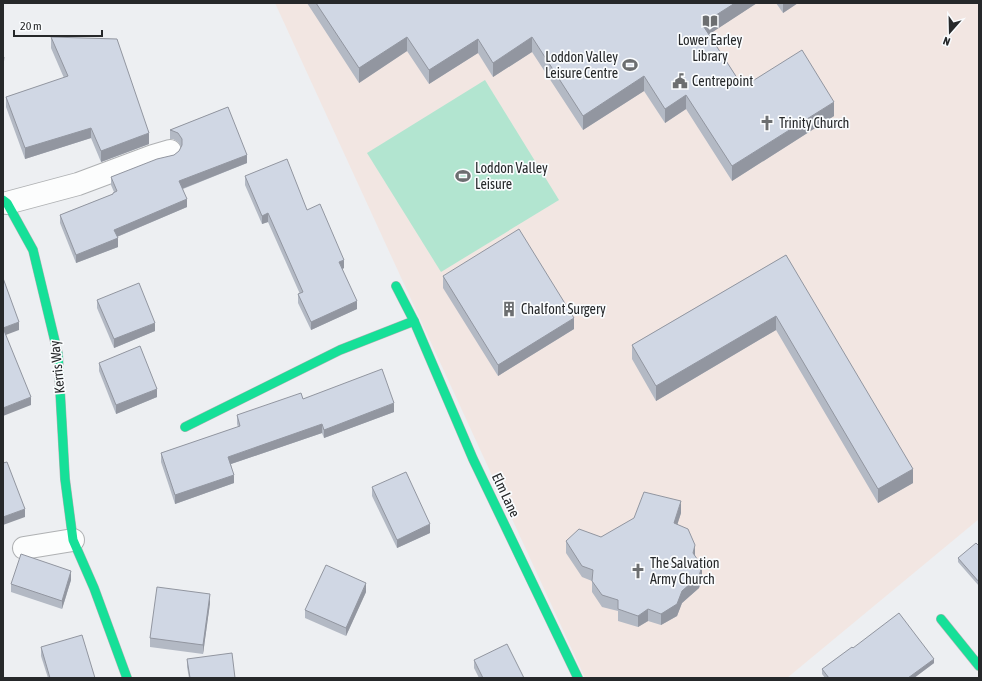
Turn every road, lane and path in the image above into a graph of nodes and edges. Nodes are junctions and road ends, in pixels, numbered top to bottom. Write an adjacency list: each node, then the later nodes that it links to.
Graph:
1 (170, 151): 2 (street, Kerris Way)
2 (5, 201): 6 (street, Kerris Way)
3 (396, 286): 4 (street, Elm Lane)
4 (414, 321): 5 (street); 11 (street, Elm Lane)
5 (185, 427)
6 (73, 540): 7 (street); 10 (street, Kerris Way)
7 (24, 548)
8 (941, 619): 9 (street)
9 (979, 666)
10 (127, 678)
11 (578, 678)

